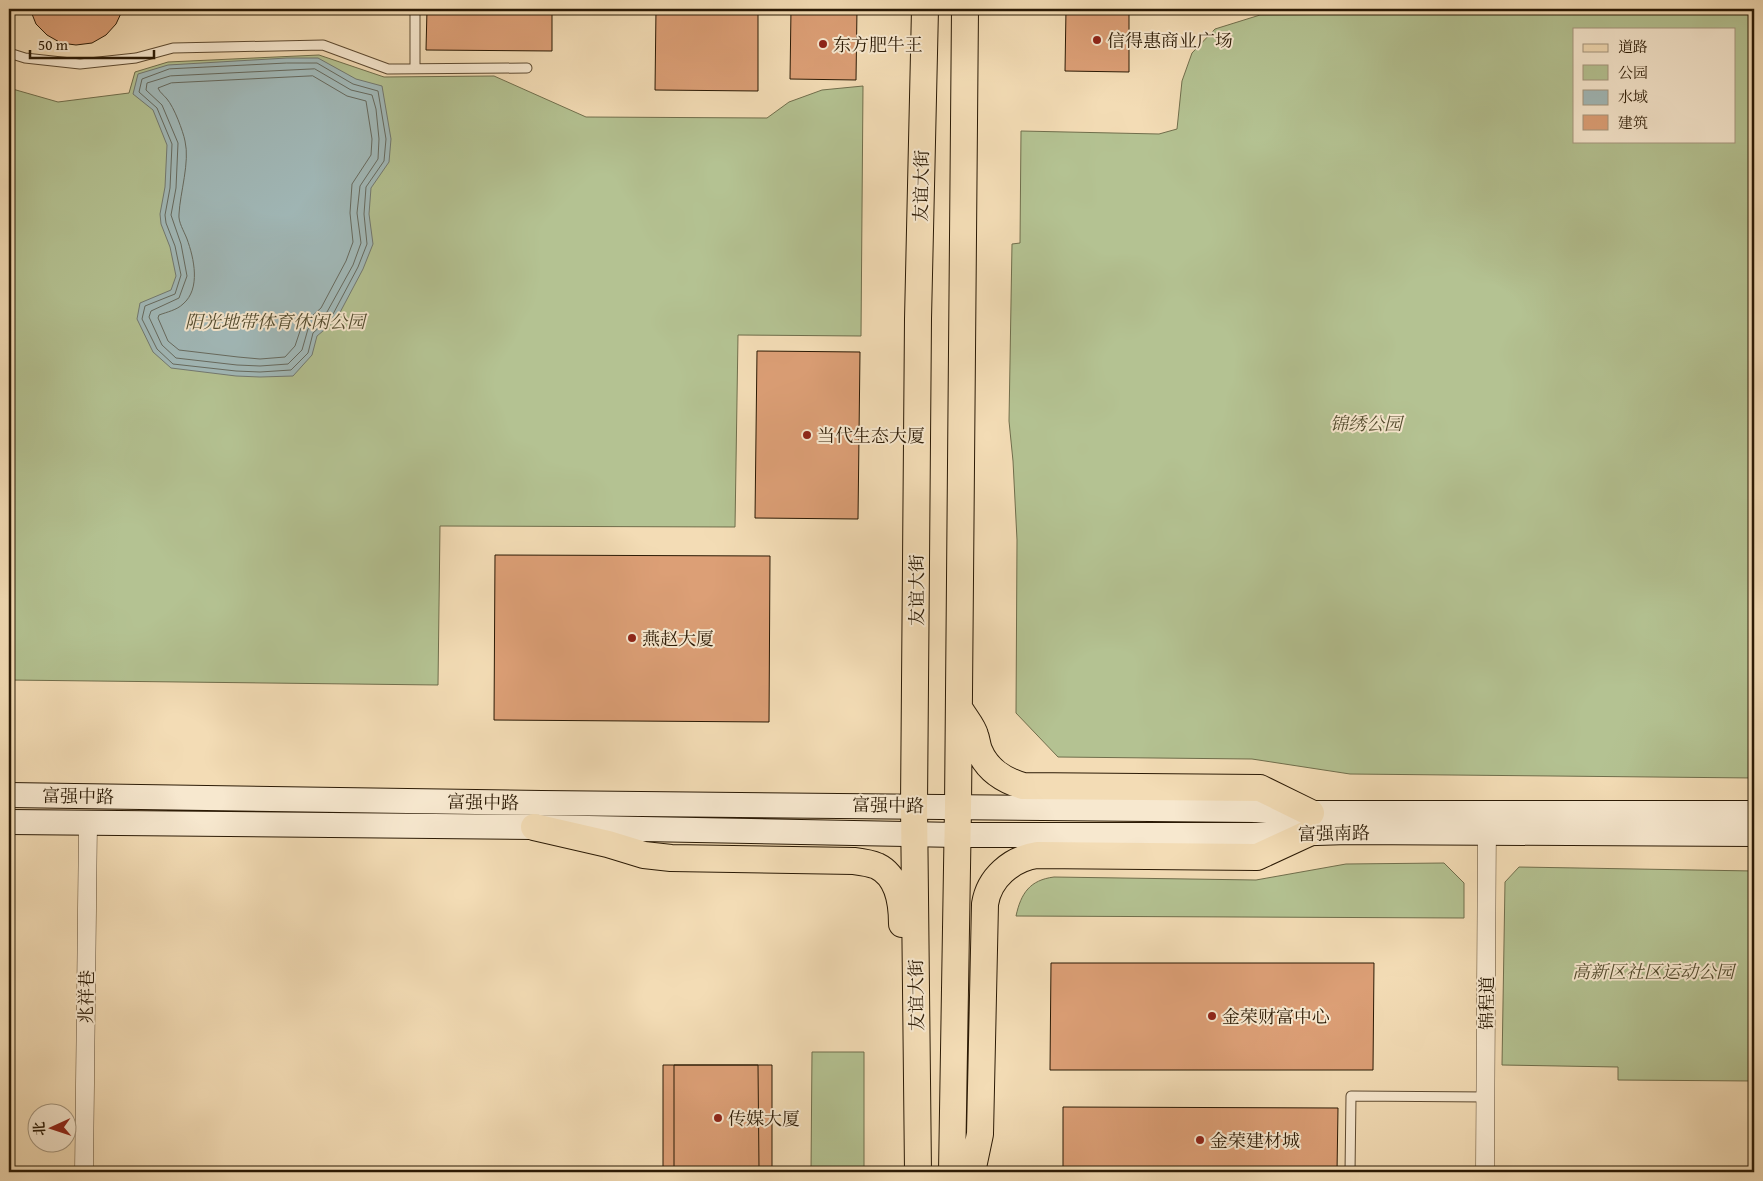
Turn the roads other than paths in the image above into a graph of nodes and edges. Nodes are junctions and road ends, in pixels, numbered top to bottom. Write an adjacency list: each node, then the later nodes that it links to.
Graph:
1 (415, 9): 6 (lane)
2 (925, 9): 9 (main road, 友谊大街)
3 (965, 9): 7 (main road)
4 (9, 53): 6 (lane)
5 (527, 68): 6 (lane)
6 (415, 69)
7 (959, 708): 10 (main road); 14 (main road)
8 (9, 795): 9 (main road, 富强中路)
9 (914, 806): 10 (main road, 富强中路); 17 (main road, 友谊大街)
10 (958, 806): 14 (main road, 富强南路); 19 (main road)
11 (1754, 813): 15 (main road, 富强南路)
12 (9, 822): 13 (main road, 富强中路)
13 (88, 822): 16 (main road, 富强中路); 21 (street, 兆祥巷)
14 (1310, 823): 15 (main road, 富强南路); 19 (main road, 富强南路); 25 (main road)
15 (1487, 823): 18 (main road, 富强南路); 20 (street, 锦程道)
16 (534, 827): 17 (main road, 富强中路); 22 (main road)
17 (914, 834): 19 (main road, 富强南路); 23 (main road, 友谊大街)
18 (1754, 834)
19 (958, 835): 24 (main road)
20 (1486, 1097): 26 (lane); 27 (street, 锦程道)
21 (84, 1172)
22 (908, 1172)
23 (918, 1172)
24 (952, 1172)
25 (972, 1172)
26 (1350, 1172)
27 (1485, 1172)

